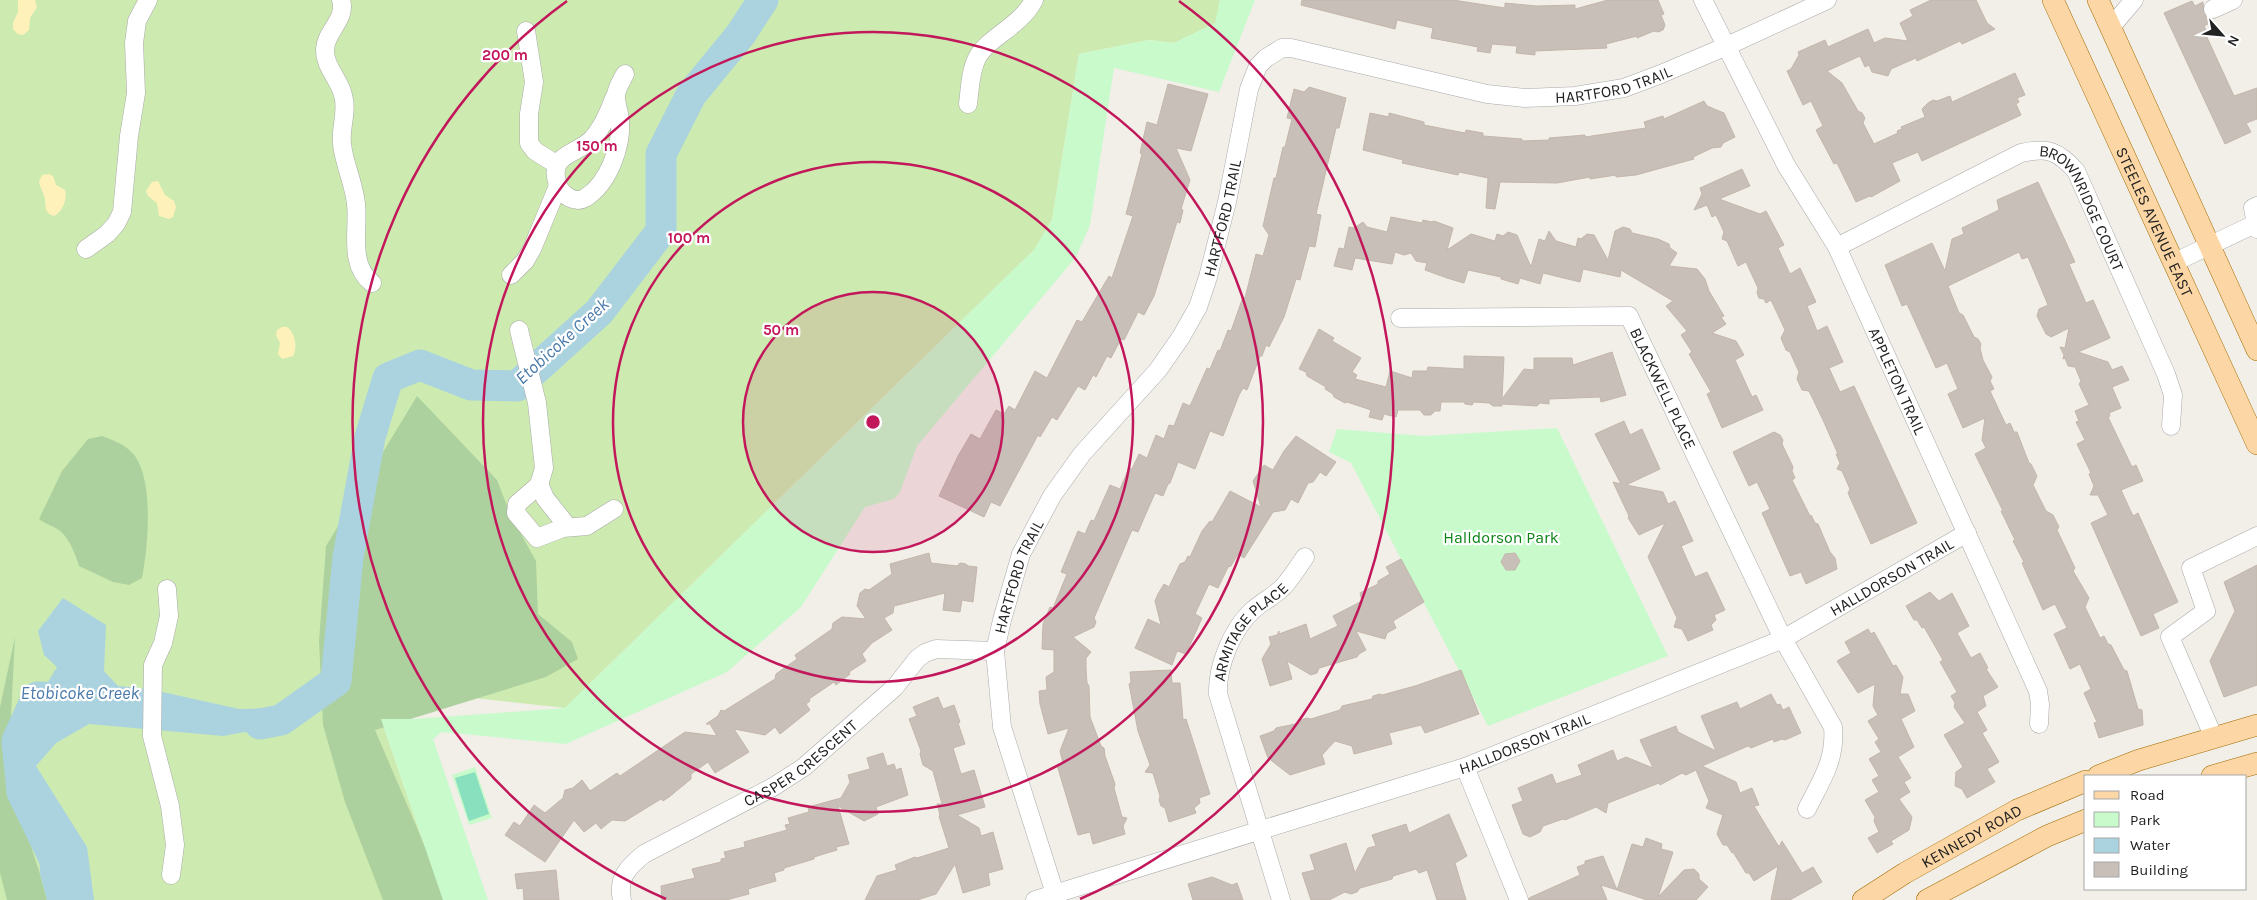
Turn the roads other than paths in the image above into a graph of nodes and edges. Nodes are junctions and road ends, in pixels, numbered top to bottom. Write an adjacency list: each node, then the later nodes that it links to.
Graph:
1 (148, 0): 23 (street)
2 (341, 0): 26 (street)
3 (1034, 0): 16 (street)
4 (1703, 0): 13 (street, APPLETON TRAIL)
5 (1827, 0): 13 (street, HARTFORD TRAIL)
6 (2053, 0): 24 (main road, STEELES AVENUE EAST)
7 (2098, 0): 11 (main road)
8 (2134, 0): 11 (street)
9 (2233, 0): 10 (street)
10 (2214, 9)
11 (2111, 27): 21 (main road)
12 (526, 31): 17 (street)
13 (1728, 46): 22 (street, APPLETON TRAIL); 40 (street, HARTFORD TRAIL)
14 (625, 74): 15 (street)
15 (616, 96): 17 (street); 18 (street)
16 (968, 104)
17 (556, 164): 18 (street)
18 (558, 186): 25 (street)
19 (2257, 206): 20 (street)
20 (2256, 227): 21 (street)
21 (2210, 245): 24 (street); 29 (main road)
22 (1837, 247): 30 (street, BROWNRIDGE COURT); 35 (street, APPLETON TRAIL)
23 (86, 249)
24 (2173, 263): 31 (main road, STEELES AVENUE EAST)
25 (511, 275)
26 (372, 283)
27 (1400, 318): 39 (street, BLACKWELL PLACE)
28 (520, 335): 32 (street)
29 (2257, 350)
30 (2171, 426)
31 (2257, 444)
32 (539, 484): 34 (street); 34 (street)
33 (614, 508): 34 (street)
34 (568, 527)
35 (1967, 533): 39 (street, HALLDORSON TRAIL); 41 (street, APPLETON TRAIL)
36 (2257, 536): 43 (street)
37 (1305, 557): 51 (street, ARMITAGE PLACE)
38 (167, 589): 52 (street)
39 (1784, 639): 45 (street, HALLDORSON TRAIL); 49 (street)
40 (995, 651): 53 (street, HARTFORD TRAIL); 54 (street, CASPER CRESCENT)
41 (2039, 724)
42 (2257, 725): 43 (main road)
43 (2214, 738): 46 (main road)
44 (2257, 763): 47 (main road)
45 (1465, 767): 51 (street, HALLDORSON TRAIL); 57 (street)
46 (2101, 775)
47 (2215, 775)
48 (2084, 782): 58 (main road, KENNEDY ROAD)
49 (1807, 809)
50 (2084, 821): 59 (main road)
51 (1259, 829): 53 (street, HALLDORSON TRAIL); 56 (street, ARMITAGE PLACE)
52 (171, 875)
53 (1056, 897): 55 (street)
54 (622, 900)
55 (1034, 900)
56 (1281, 900)
57 (1519, 900)
58 (1863, 900)
59 (1928, 900)

